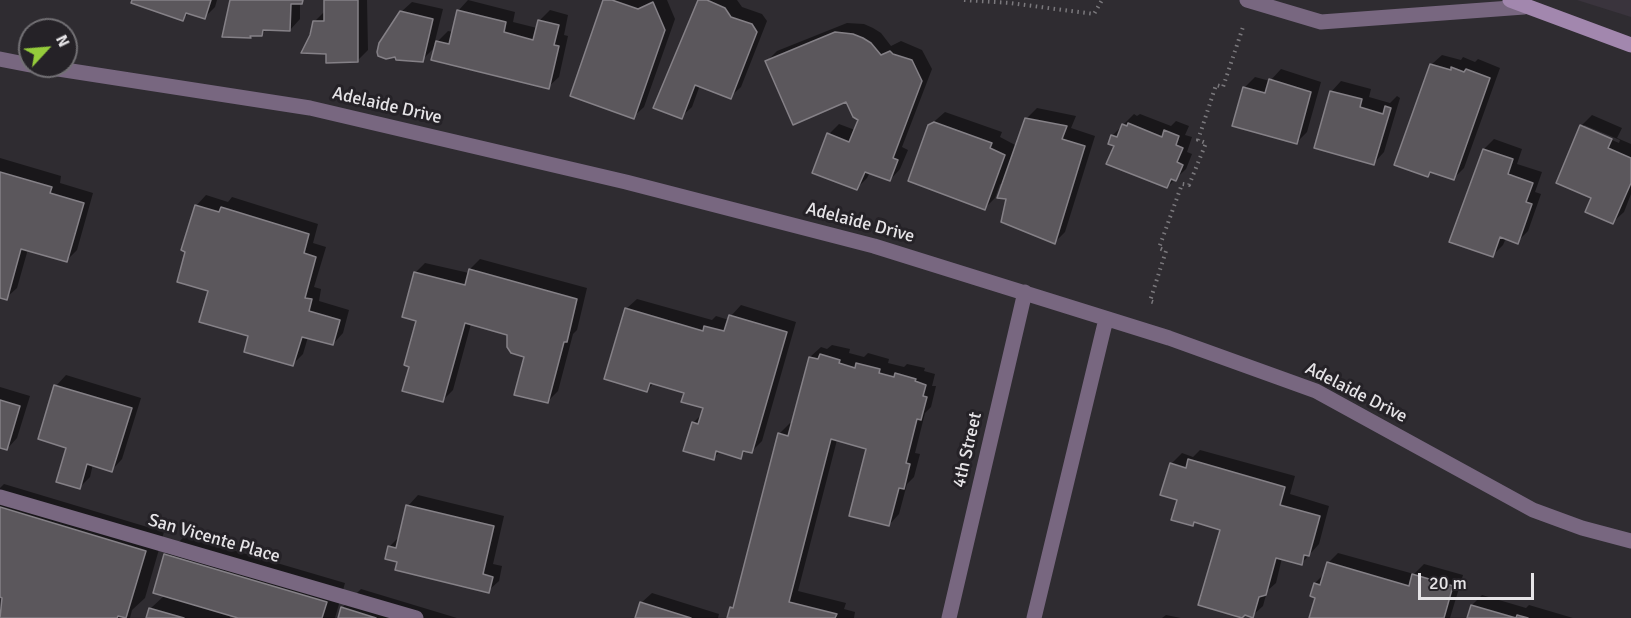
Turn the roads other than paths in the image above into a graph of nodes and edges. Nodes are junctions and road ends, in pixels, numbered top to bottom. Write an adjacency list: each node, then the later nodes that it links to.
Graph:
1 (1249, 0): 2 (street)
2 (1519, 2): 3 (street)
3 (1631, 45)
4 (0, 59): 5 (street)
5 (18, 63)
6 (78, 72): 7 (street, Adelaide Drive)
7 (1025, 292): 8 (street, Adelaide Drive); 12 (street, 4th Street)
8 (1106, 319): 10 (street, Adelaide Drive); 13 (street)
9 (0, 497): 11 (street, San Vicente Place)
10 (1631, 541)
11 (416, 618)
12 (949, 618)
13 (1034, 618)

